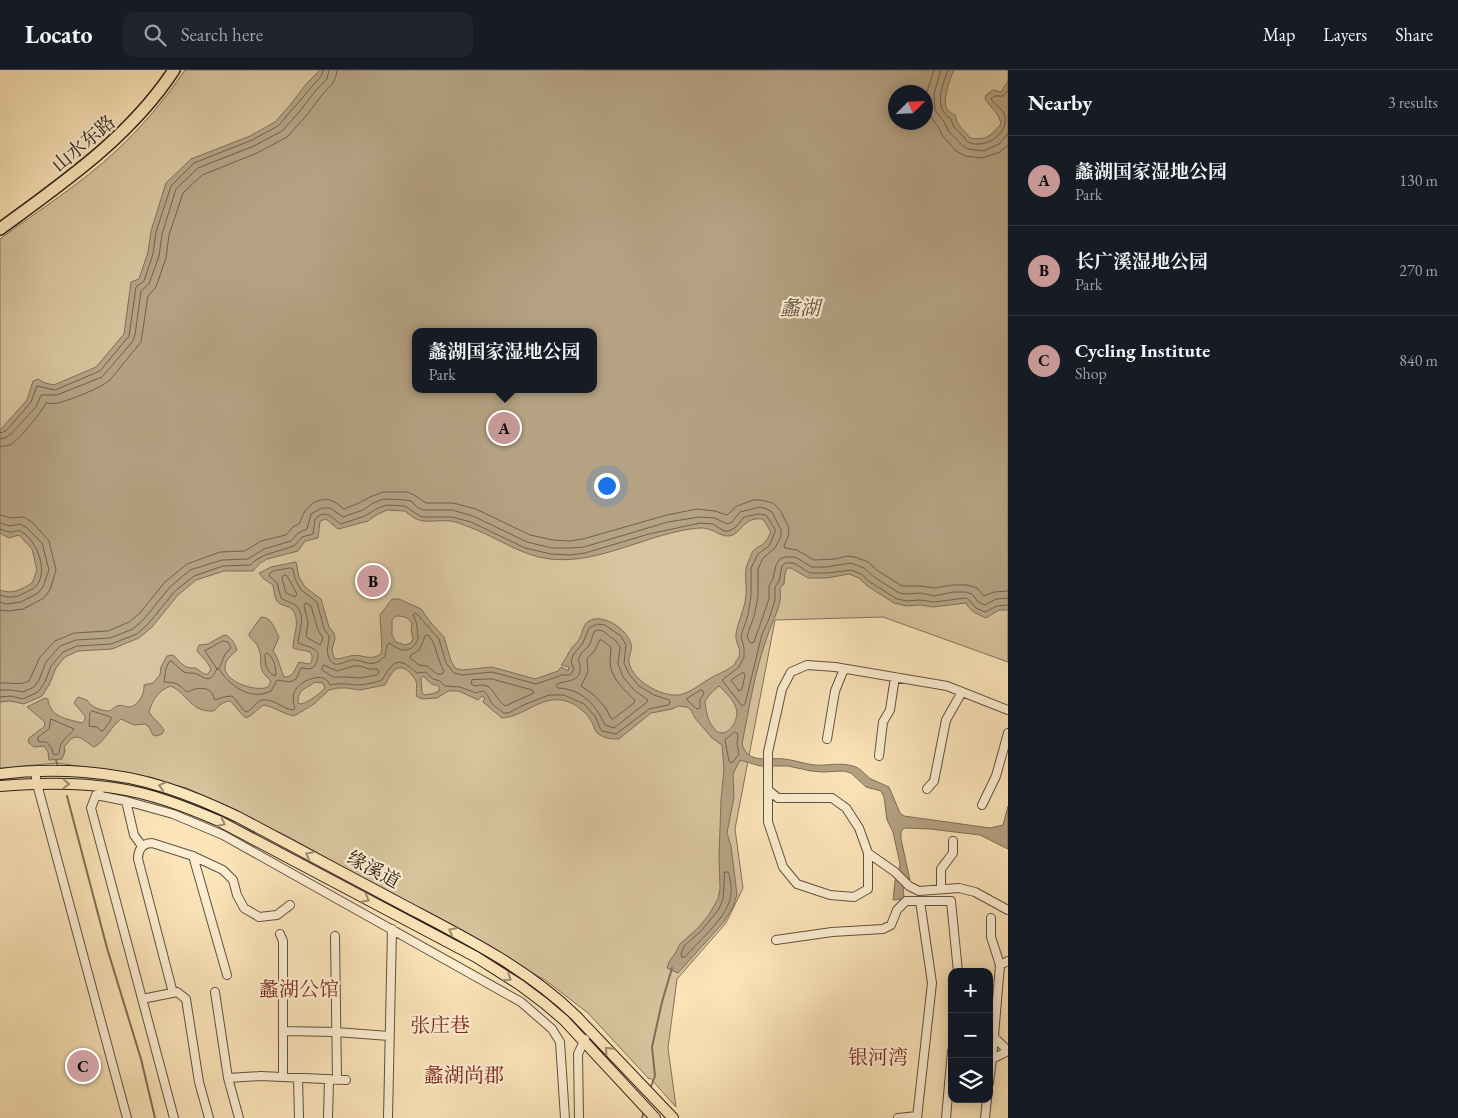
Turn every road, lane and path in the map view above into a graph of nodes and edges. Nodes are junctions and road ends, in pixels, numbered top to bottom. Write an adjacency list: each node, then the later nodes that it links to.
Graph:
1 (174, 70): 2 (highway, 山水东路)
2 (0, 229)
3 (844, 669): 4 (street); 8 (street); 16 (street)
4 (895, 677): 5 (street); 9 (street)
5 (962, 692): 6 (street); 15 (street)
6 (1008, 710)
7 (1008, 733): 20 (street)
8 (827, 739)
9 (879, 756)
10 (35, 771): 11 (main road, 缘溪道); 12 (street); 46 (main road, 缘溪道, one-way to 10)
11 (0, 774)
12 (37, 784): 13 (main road, 缘溪道); 14 (main road, 缘溪道, one-way to 14); 61 (street)
13 (0, 786)
14 (115, 788): 17 (street); 49 (main road, 缘溪道, one-way to 49)
15 (927, 789)
16 (768, 790): 18 (street); 21 (street)
17 (96, 796): 19 (street); 43 (street)
18 (778, 798): 21 (street); 24 (street)
19 (126, 800): 23 (street); 33 (street)
20 (982, 805)
21 (768, 806): 27 (street)
22 (953, 841): 28 (street)
23 (142, 846): 25 (street); 42 (street)
24 (868, 853): 26 (street); 27 (street)
25 (193, 856): 30 (street); 40 (street)
26 (882, 863): 27 (street); 28 (street)
27 (868, 875)
28 (941, 889): 31 (street)
29 (920, 901): 36 (street); 39 (street); 60 (street)
30 (290, 905)
31 (1008, 910)
32 (991, 918): 38 (street)
33 (392, 929): 47 (street); 68 (street)
34 (280, 934): 44 (street)
35 (335, 936): 45 (street)
36 (776, 940)
37 (1008, 961): 38 (street)
38 (1000, 965): 48 (street)
39 (958, 968)
40 (226, 975)
41 (215, 992): 55 (street)
42 (173, 993): 43 (street); 63 (street)
43 (142, 999): 62 (street)
44 (283, 1031): 45 (street); 54 (street)
45 (336, 1032): 47 (street); 57 (street)
46 (590, 1032): 49 (street); 71 (main road, 缘溪道, one-way to 46)
47 (389, 1036): 67 (street)
48 (994, 1037): 50 (street); 52 (street)
49 (583, 1041): 69 (street); 70 (main road, 缘溪道)
50 (1008, 1051): 53 (street)
51 (951, 1058): 73 (street)
52 (992, 1058)
53 (993, 1058)
54 (283, 1077): 55 (street); 56 (street)
55 (228, 1078): 64 (street)
56 (298, 1078): 57 (street); 65 (street)
57 (333, 1079): 58 (street); 66 (street)
58 (346, 1080)
59 (987, 1103): 74 (street)
60 (917, 1117): 72 (street)
61 (127, 1118)
62 (174, 1118)
63 (209, 1118)
64 (239, 1118)
65 (299, 1118)
66 (328, 1118)
67 (388, 1118)
68 (565, 1118)
69 (579, 1118)
70 (654, 1118)
71 (673, 1118)
72 (898, 1118)
73 (946, 1118)
74 (985, 1118)

